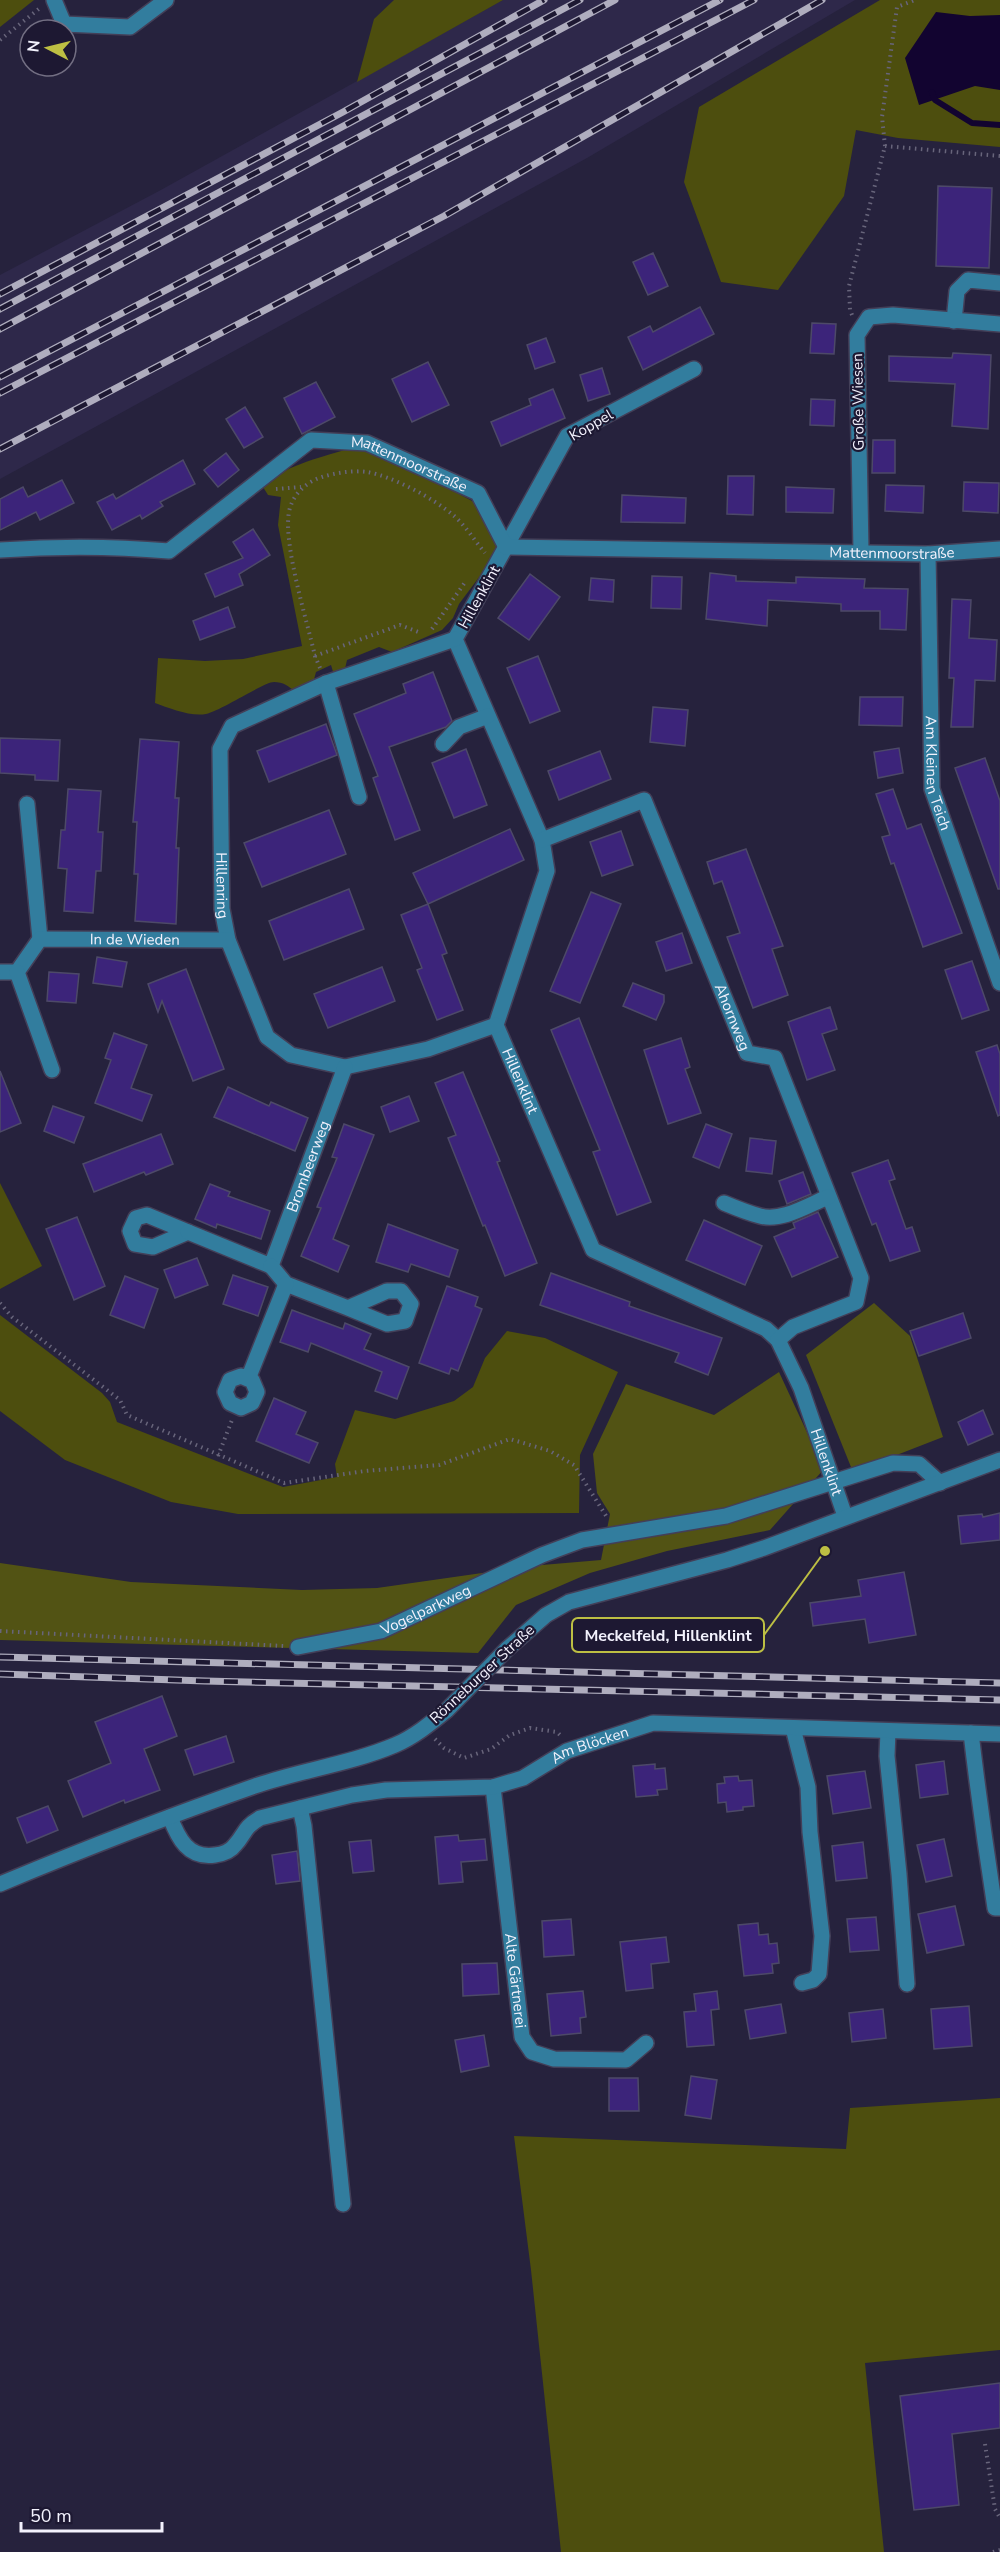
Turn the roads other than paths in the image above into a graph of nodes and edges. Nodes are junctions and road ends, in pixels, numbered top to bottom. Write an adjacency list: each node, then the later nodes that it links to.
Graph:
1 (166, 0): 2 (street)
2 (48, 3)
3 (1000, 283): 4 (street)
4 (954, 321): 5 (street); 10 (street, Große Wiesen)
5 (1000, 324)
6 (694, 369): 7 (street, Koppel)
7 (506, 547): 9 (street, Mattenmoorstraße); 10 (street, Mattenmoorstraße); 12 (street, Hillenklint)
8 (1000, 549): 11 (street, Mattenmoorstraße)
9 (0, 550)
10 (861, 551): 11 (street, Mattenmoorstraße)
11 (928, 554): 23 (street, Am Kleinen Teich)
12 (455, 639): 13 (street, Hillenring); 14 (street, Hillenklint)
13 (326, 683): 16 (street); 20 (street, Hillenring)
14 (488, 716): 15 (street); 18 (street, Hillenklint)
15 (443, 744)
16 (358, 797)
17 (27, 804): 19 (street)
18 (542, 840): 24 (street, Hillenklint); 27 (street, Ahornweg)
19 (40, 939): 20 (street, In de Wieden); 22 (street)
20 (228, 940): 25 (street, Hillenring)
21 (0, 972): 22 (street)
22 (17, 972): 26 (street)
23 (1000, 983)
24 (496, 1025): 25 (street, Hillenring); 33 (street, Hillenklint)
25 (345, 1067): 30 (street, Brombeerweg)
26 (52, 1070)
27 (828, 1197): 28 (street); 33 (street, Ahornweg)
28 (724, 1203)
29 (188, 1232): 30 (street)
30 (271, 1266): 31 (street)
31 (286, 1284): 32 (street); 34 (street)
32 (348, 1308)
33 (778, 1340): 36 (street, Hillenklint)
34 (248, 1378): 34 (street)
35 (1000, 1460): 37 (street, Rönneburger Straße)
36 (834, 1483): 37 (street, Vogelparkweg); 38 (street, Hillenklint); 39 (street, Vogelparkweg)
37 (939, 1483): 38 (street, Rönneburger Straße)
38 (845, 1516): 46 (street, Rönneburger Straße, bridge)
39 (297, 1647)
40 (793, 1728): 41 (street, Am Blöcken); 44 (street, Am Blöcken); 49 (street)
41 (888, 1731): 42 (street, Am Blöcken); 50 (street)
42 (971, 1733): 43 (street, Am Blöcken); 48 (street)
43 (1000, 1734)
44 (493, 1787): 45 (street, Am Blöcken); 51 (street, Alte Gärtnerei)
45 (300, 1808): 46 (street, Am Blöcken); 52 (street)
46 (170, 1817): 47 (street, Rönneburger Straße)
47 (0, 1884)
48 (1000, 1908)
49 (802, 1983)
50 (907, 1984)
51 (646, 2043)
52 (343, 2204)

